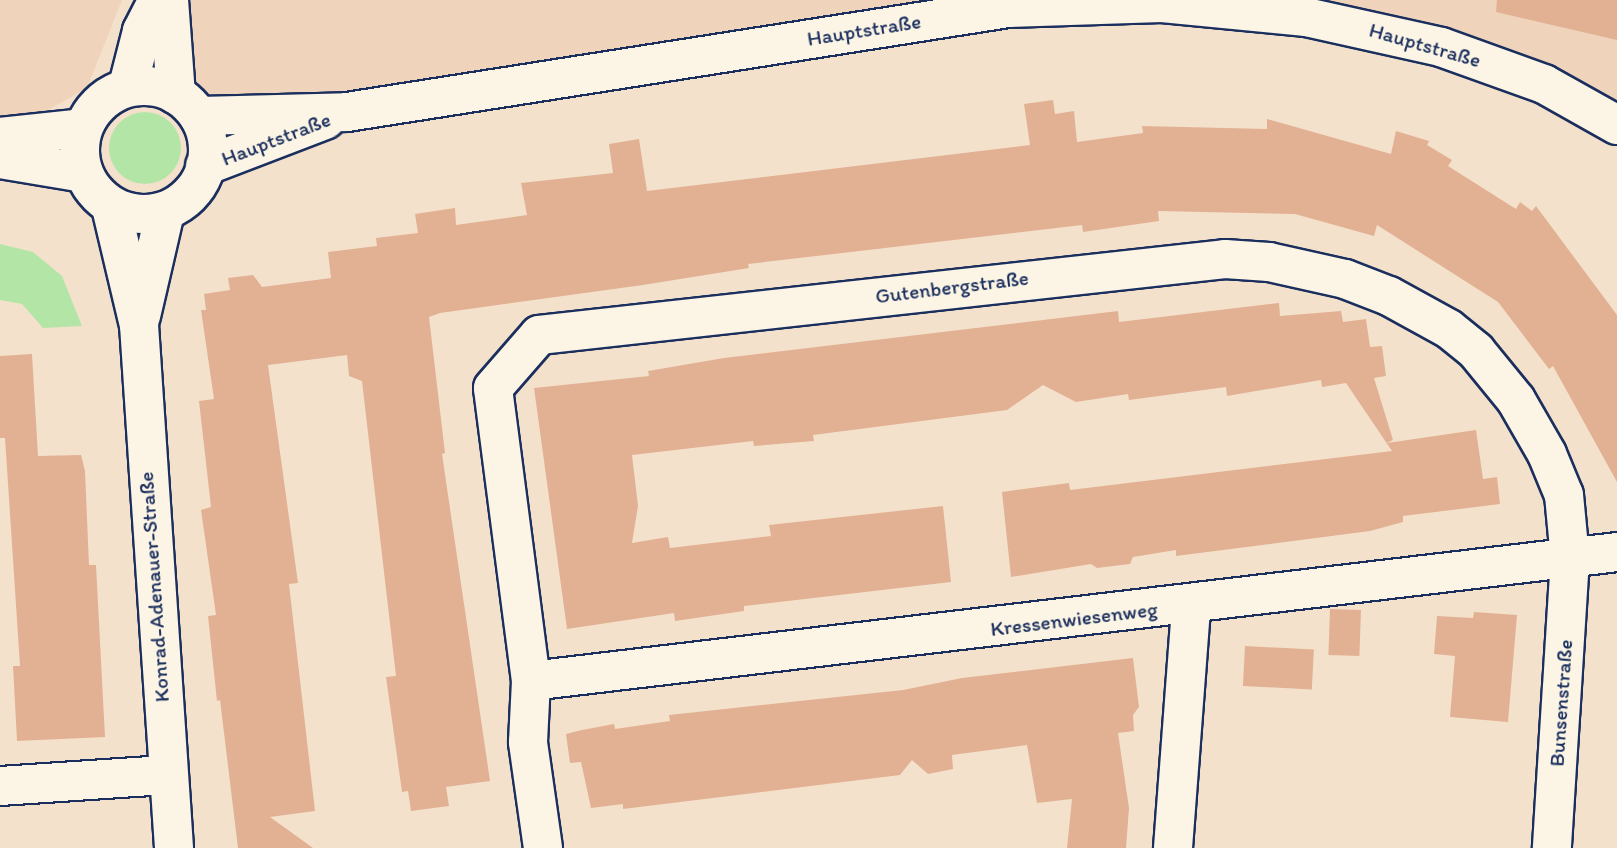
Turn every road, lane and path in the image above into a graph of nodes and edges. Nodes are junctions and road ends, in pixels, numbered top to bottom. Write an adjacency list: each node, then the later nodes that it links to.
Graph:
1 (158, 0): 3 (street)
2 (169, 0): 4 (street)
3 (128, 86): 4 (street, Hauptstraße); 7 (street)
4 (188, 105): 5 (street, Hauptstraße); 10 (street, Hauptstraße)
5 (347, 112): 6 (street, Hauptstraße); 10 (street, Hauptstraße)
6 (1617, 125)
7 (83, 128): 8 (street); 11 (street)
8 (0, 137)
9 (0, 159): 11 (street)
10 (205, 166): 13 (street, Hauptstraße)
11 (84, 173): 12 (street)
12 (111, 207): 13 (street); 14 (street, Konrad-Adenauer-Straße)
13 (165, 212): 14 (street, Konrad-Adenauer-Straße)
14 (139, 325): 19 (street, Konrad-Adenauer-Straße)
15 (1617, 552): 16 (street, Kressenwiesenweg)
16 (1570, 559): 17 (street, Kressenwiesenweg); 18 (street, Gutenbergstraße); 24 (street, Bunsenstraße)
17 (1191, 606): 18 (street, Kressenwiesenweg); 23 (street)
18 (531, 681): 22 (street, Gutenbergstraße)
19 (166, 775): 20 (street); 21 (street, Konrad-Adenauer-Straße)
20 (0, 786)
21 (174, 848)
22 (543, 848)
23 (1173, 848)
24 (1552, 848)

